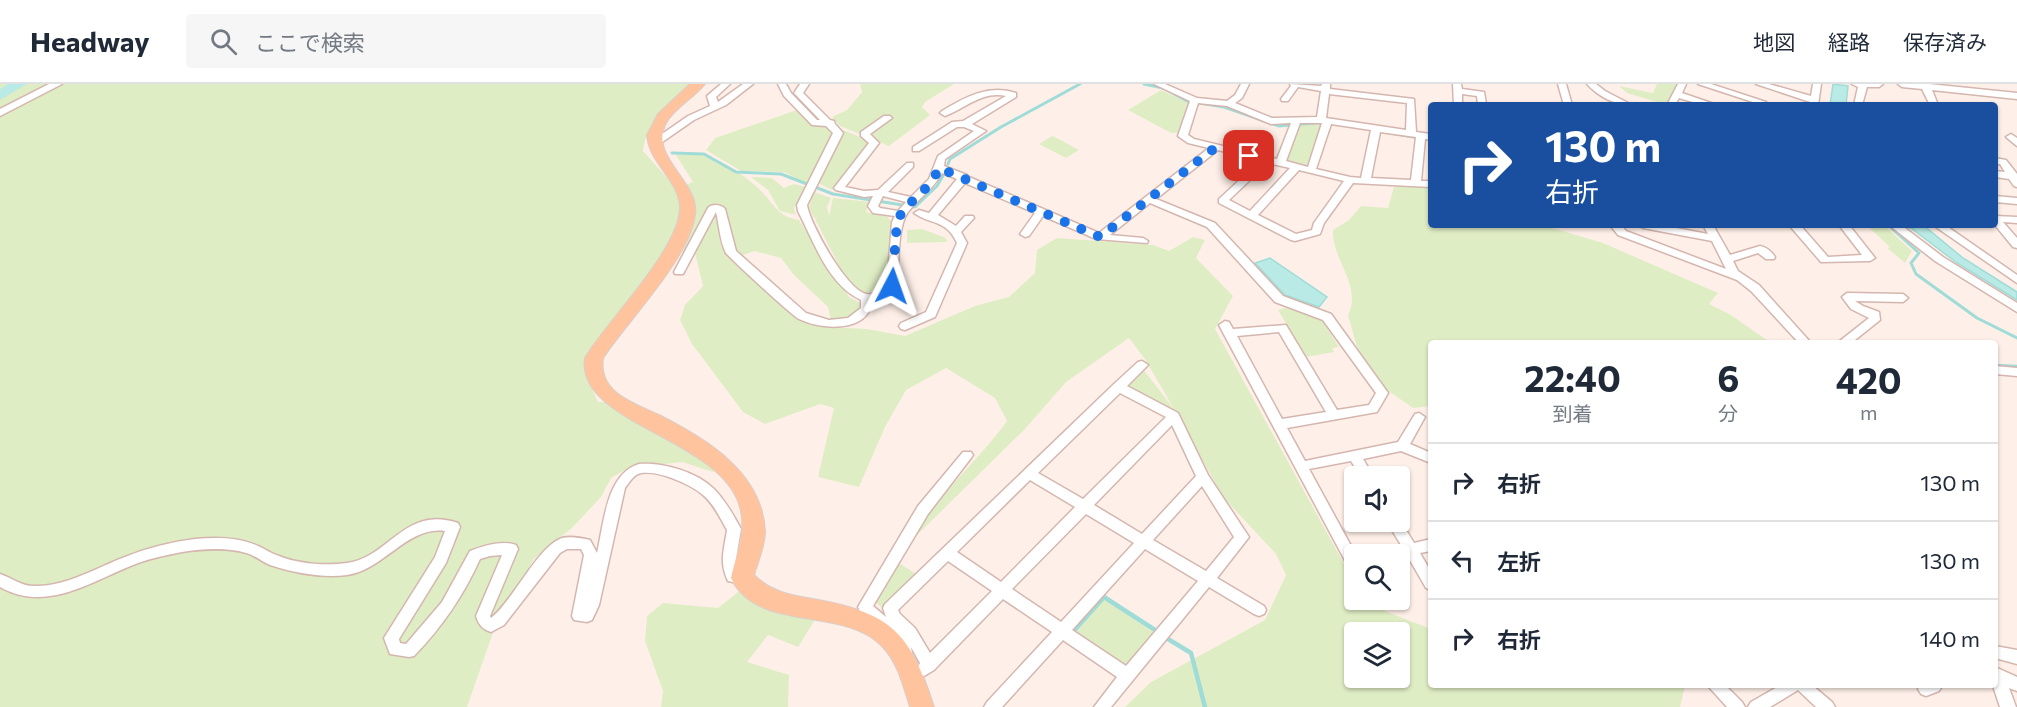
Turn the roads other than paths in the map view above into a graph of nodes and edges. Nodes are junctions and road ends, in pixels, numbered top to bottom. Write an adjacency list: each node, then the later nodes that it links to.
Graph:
1 (57, 84): 41 (street)
2 (698, 84): 50 (main road)
3 (726, 84): 40 (street)
4 (749, 84): 40 (street)
5 (782, 84): 45 (street)
6 (805, 84): 45 (street)
7 (1158, 84): 28 (street)
8 (1245, 84): 39 (street)
9 (1562, 84): 29 (street)
10 (1591, 84): 30 (street)
11 (1682, 84): 24 (street)
12 (1702, 84): 33 (street)
13 (1760, 84): 21 (street)
14 (1817, 84): 36 (street)
15 (1860, 84): 16 (street); 37 (street)
16 (1879, 84)
17 (1902, 84): 19 (street)
18 (1294, 85): 22 (street); 27 (street)
19 (1920, 85): 20 (street); 38 (street)
20 (1961, 86): 26 (street)
21 (1769, 87): 34 (street); 35 (street)
22 (1326, 88): 44 (street); 49 (street)
23 (1457, 88): 25 (street)
24 (1677, 94): 31 (street); 32 (street)
25 (1481, 95)
26 (2017, 96)
27 (1285, 99)
28 (1195, 100): 39 (street); 51 (street)
29 (1567, 102)
30 (1622, 102)
31 (1673, 102)
32 (1703, 102)
33 (1755, 102)
34 (1762, 102)
35 (1811, 102)
36 (1814, 102)
37 (1858, 102)
38 (1932, 102)
39 (1229, 104): 47 (street)
40 (715, 106): 50 (street)
41 (0, 113)
42 (945, 113): 46 (street)
43 (887, 118): 68 (street)
44 (1324, 122): 47 (street); 48 (street); 60 (street)
45 (831, 123): 101 (street)
46 (965, 124): 52 (street); 58 (street)
47 (1295, 125): 55 (street)
48 (1375, 131): 49 (street); 65 (street)
49 (1421, 135): 66 (street)
50 (655, 143): 128 (main road)
51 (1216, 147): 53 (street); 70 (street)
52 (916, 149)
53 (1265, 161): 55 (street); 77 (street)
54 (1999, 161): 56 (street); 63 (street)
55 (1280, 164): 59 (street)
56 (2017, 164)
57 (910, 165): 68 (street)
58 (939, 168): 62 (street); 71 (street)
59 (1296, 168): 60 (street); 77 (street)
60 (1311, 171): 64 (street)
61 (1998, 175): 63 (street)
62 (964, 177): 73 (street); 76 (street)
63 (2015, 179)
64 (1350, 180): 65 (street); 77 (street)
65 (1365, 182): 66 (street)
66 (1416, 183): 67 (street)
67 (1428, 184)
68 (878, 198): 71 (street); 75 (street)
69 (1998, 199): 72 (street)
70 (1150, 200): 91 (street); 110 (street)
71 (914, 201): 75 (street)
72 (2017, 201)
73 (1042, 212): 90 (street); 91 (street)
74 (919, 213): 76 (street)
75 (900, 214): 101 (street)
76 (932, 216): 89 (street)
77 (1251, 216)
78 (969, 218): 89 (street)
79 (1998, 219): 80 (street)
80 (2017, 220)
81 (1998, 221): 94 (street)
82 (1618, 228): 98 (street)
83 (1672, 228): 92 (street)
84 (1709, 228): 92 (street)
85 (1797, 228): 86 (street)
86 (1846, 228)
87 (1898, 228): 102 (street)
88 (1942, 228): 99 (street)
89 (958, 230): 103 (street)
90 (1025, 234)
91 (1100, 237): 93 (street)
92 (1712, 238): 96 (street)
93 (1143, 241)
94 (2017, 245)
95 (1770, 257): 96 (street)
96 (1726, 260): 98 (street)
97 (679, 272): 101 (street)
98 (1738, 278): 104 (street)
99 (2017, 280)
100 (1903, 298): 105 (street)
101 (867, 300)
102 (2017, 308)
103 (905, 326)
104 (1803, 340)
105 (1846, 340)
106 (1142, 365): 109 (street)
107 (1998, 370): 108 (street)
108 (2017, 372)
109 (1118, 387): 111 (street); 120 (street)
110 (1333, 414): 113 (street); 113 (street)
111 (1174, 416): 121 (street); 122 (street)
112 (1419, 417): 114 (street)
113 (1281, 424): 118 (street)
114 (1402, 446): 116 (street); 117 (street)
115 (967, 455): 137 (street)
116 (1355, 456): 118 (street); 119 (street)
117 (1428, 457)
118 (1302, 466): 124 (street)
119 (1361, 466)
120 (1030, 474): 122 (street); 127 (street)
121 (1203, 477): 123 (street); 131 (street)
122 (1086, 506): 123 (street); 132 (street)
123 (1144, 543): 131 (street); 134 (street)
124 (1345, 544)
125 (1428, 545): 126 (street)
126 (1410, 549): 129 (street)
127 (947, 553): 132 (street); 137 (street)
128 (742, 578): 130 (street); 137 (main road)
129 (1428, 579)
130 (0, 580)
131 (1207, 580): 133 (street); 139 (street)
132 (1000, 591): 134 (street); 137 (street)
133 (1259, 610)
134 (1060, 631): 139 (street); 146 (street)
135 (1998, 653): 136 (street)
136 (2017, 657)
137 (915, 668): 145 (main road)
138 (1998, 675): 141 (street)
139 (1128, 676): 147 (street)
140 (1998, 680): 151 (street)
141 (2017, 684)
142 (1718, 688): 148 (street)
143 (1789, 688): 149 (street)
144 (1805, 688): 150 (street)
145 (921, 707)
146 (992, 707)
147 (1102, 707)
148 (1737, 707)
149 (1756, 707)
150 (1827, 707)
151 (2008, 707)

